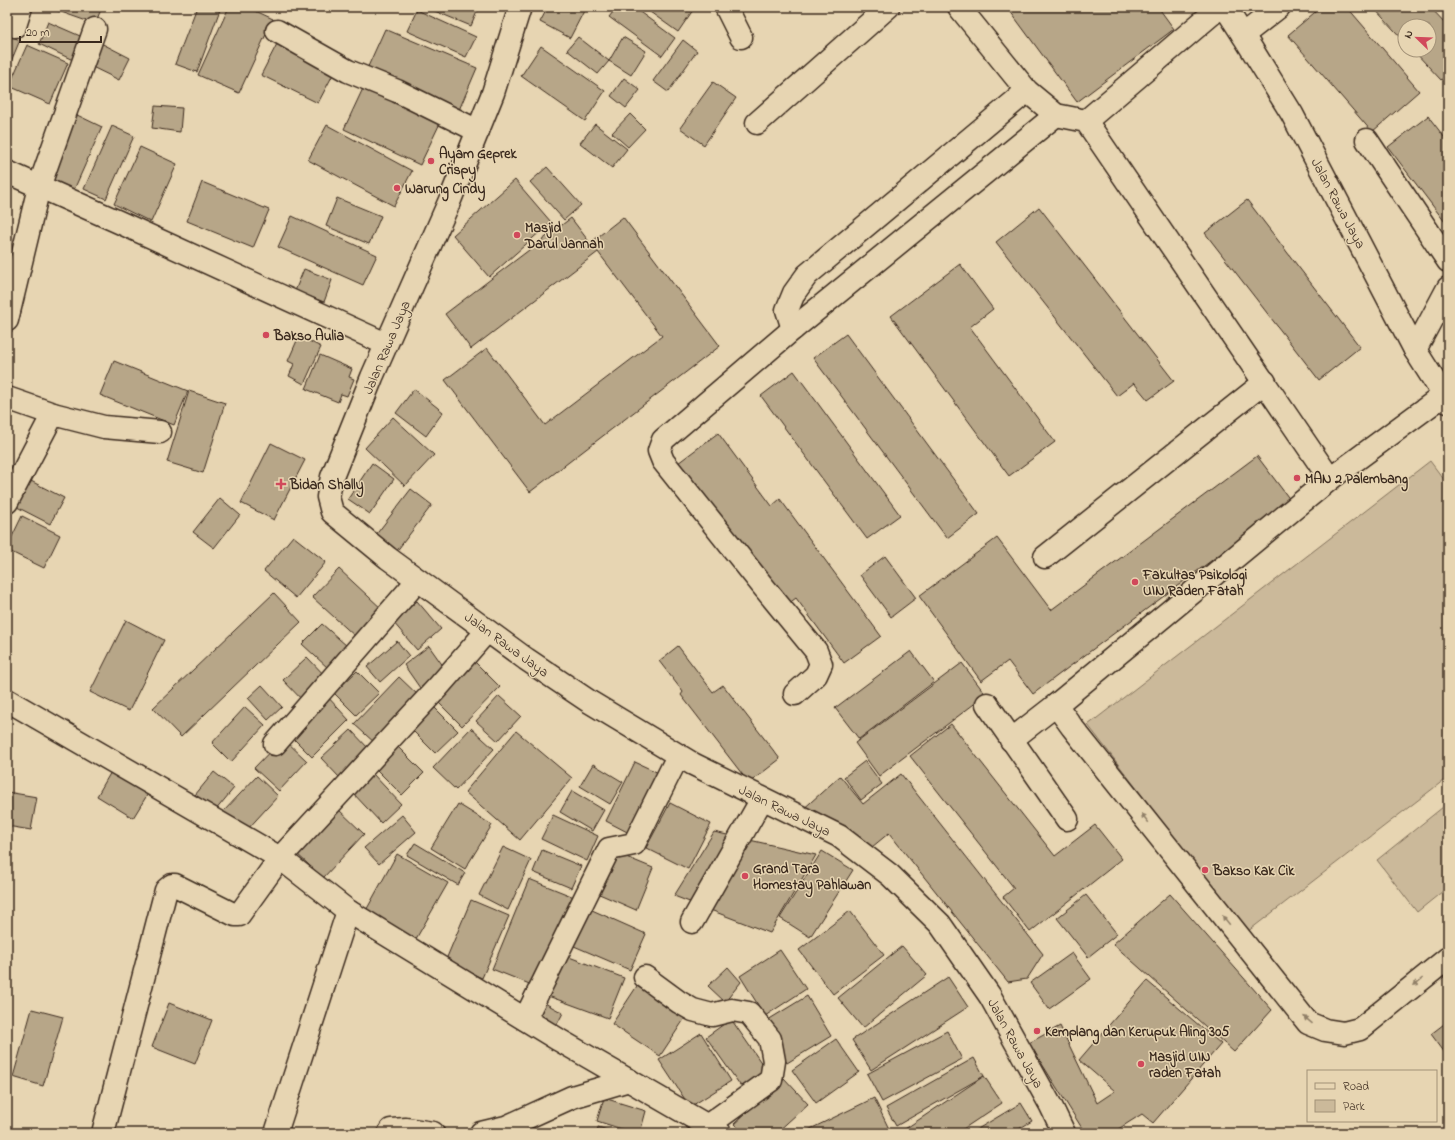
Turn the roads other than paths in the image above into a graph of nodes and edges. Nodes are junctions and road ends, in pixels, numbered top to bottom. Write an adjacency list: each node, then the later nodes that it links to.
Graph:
1 (520, 7): 16 (street, Jalan Rawa Jaya)
2 (726, 7): 11 (street)
3 (888, 7): 15 (street)
4 (960, 7): 12 (street)
5 (1220, 7): 14 (street)
6 (1225, 7): 10 (street, Jalan Rawa Jaya)
7 (1279, 7): 10 (street)
8 (95, 30): 19 (street)
9 (277, 31): 16 (street)
10 (1243, 35): 25 (street, Jalan Rawa Jaya)
11 (741, 36)
12 (1027, 91): 13 (street); 23 (street)
13 (1056, 115): 14 (street); 23 (street)
14 (1086, 121): 26 (street)
15 (757, 123)
16 (478, 131): 24 (street, Jalan Rawa Jaya)
17 (1367, 140): 20 (street)
18 (7, 172): 19 (street)
19 (39, 187): 22 (street); 24 (street)
20 (1448, 261)
21 (1448, 288): 25 (street)
22 (7, 320)
23 (793, 329): 36 (street)
24 (386, 344): 34 (street, Jalan Rawa Jaya)
25 (1415, 350): 27 (street, Jalan Rawa Jaya)
26 (1264, 382): 31 (street); 33 (street)
27 (1446, 397): 31 (street)
28 (7, 398): 29 (street)
29 (53, 414): 30 (street); 32 (street)
30 (160, 432)
31 (1330, 479): 39 (street)
32 (7, 502)
33 (1045, 557)
34 (418, 580): 35 (street, Jalan Rawa Jaya); 41 (street)
35 (487, 631): 42 (street, Jalan Rawa Jaya); 45 (street)
36 (795, 694)
37 (7, 700): 45 (street)
38 (987, 704): 40 (street)
39 (1056, 705): 40 (street); 48 (street, one-way to 39)
40 (1011, 740): 44 (street)
41 (274, 744)
42 (678, 756): 43 (street, Jalan Rawa Jaya); 50 (street)
43 (762, 799): 47 (street); 58 (street, Jalan Rawa Jaya)
44 (1067, 820)
45 (280, 858): 46 (street); 53 (street)
46 (348, 911): 50 (street); 54 (street)
47 (692, 922)
48 (1448, 958)
49 (645, 977): 52 (street)
50 (525, 1019): 51 (street)
51 (629, 1080): 52 (street); 57 (street)
52 (713, 1129)
53 (103, 1133)
54 (276, 1133)
55 (388, 1133): 56 (street)
56 (433, 1133)
57 (481, 1133)
58 (1064, 1133)

